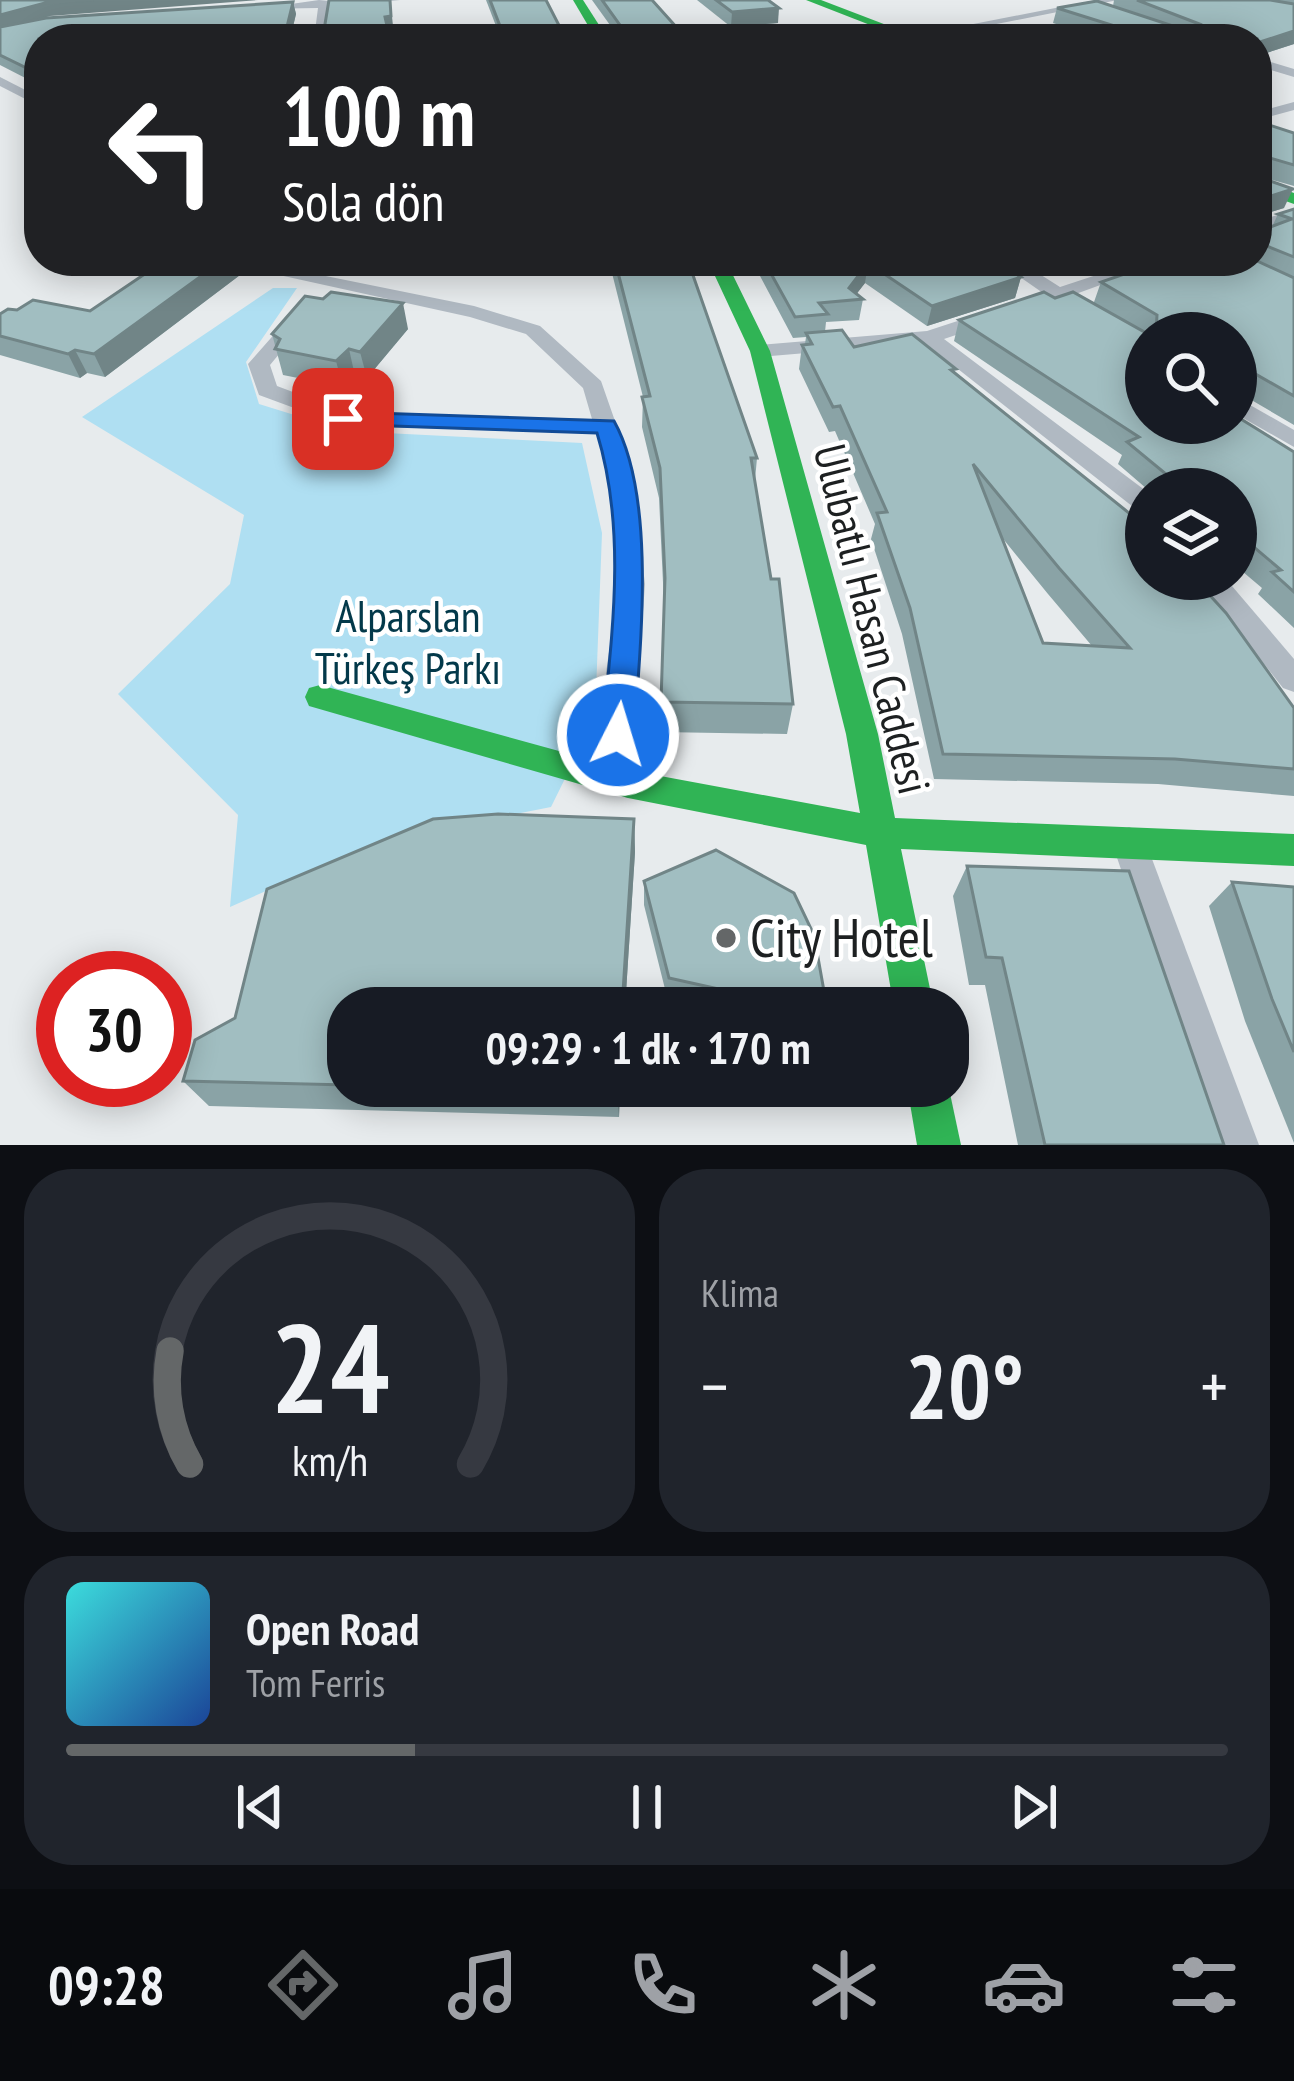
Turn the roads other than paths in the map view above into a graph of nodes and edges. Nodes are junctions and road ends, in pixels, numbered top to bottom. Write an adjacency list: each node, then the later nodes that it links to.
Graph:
1 (395, 0): 5 (street)
2 (781, 0): 9 (street)
3 (811, 0): 10 (street)
4 (1070, 0): 6 (street)
5 (323, 2): 8 (street)
6 (1089, 7): 7 (street); 11 (street)
7 (1111, 7)
8 (236, 10)
9 (843, 24)
10 (877, 24)
11 (994, 24)
12 (296, 276): 16 (street)
13 (723, 276): 20 (street, Ulubatlı Hasan Caddesi)
14 (1030, 276): 17 (street)
15 (1112, 276): 17 (street)
16 (329, 283): 22 (street); 22 (street)
17 (1058, 294): 18 (street); 19 (street)
18 (1093, 316)
19 (929, 337): 20 (street); 24 (street)
20 (760, 351): 29 (street, Ulubatlı Hasan Caddesi)
21 (1257, 417): 23 (street)
22 (606, 426): 28 (street)
23 (1294, 440)
24 (1125, 488)
25 (1228, 600): 26 (street)
26 (1294, 680)
27 (320, 697): 28 (street)
28 (628, 784): 29 (street)
29 (882, 833): 30 (street); 32 (street, Ulubatlı Hasan Caddesi)
30 (1130, 843): 31 (street); 35 (street)
31 (1294, 850)
32 (910, 987)
33 (932, 1107): 34 (street)
34 (939, 1145)
35 (1237, 1145)

